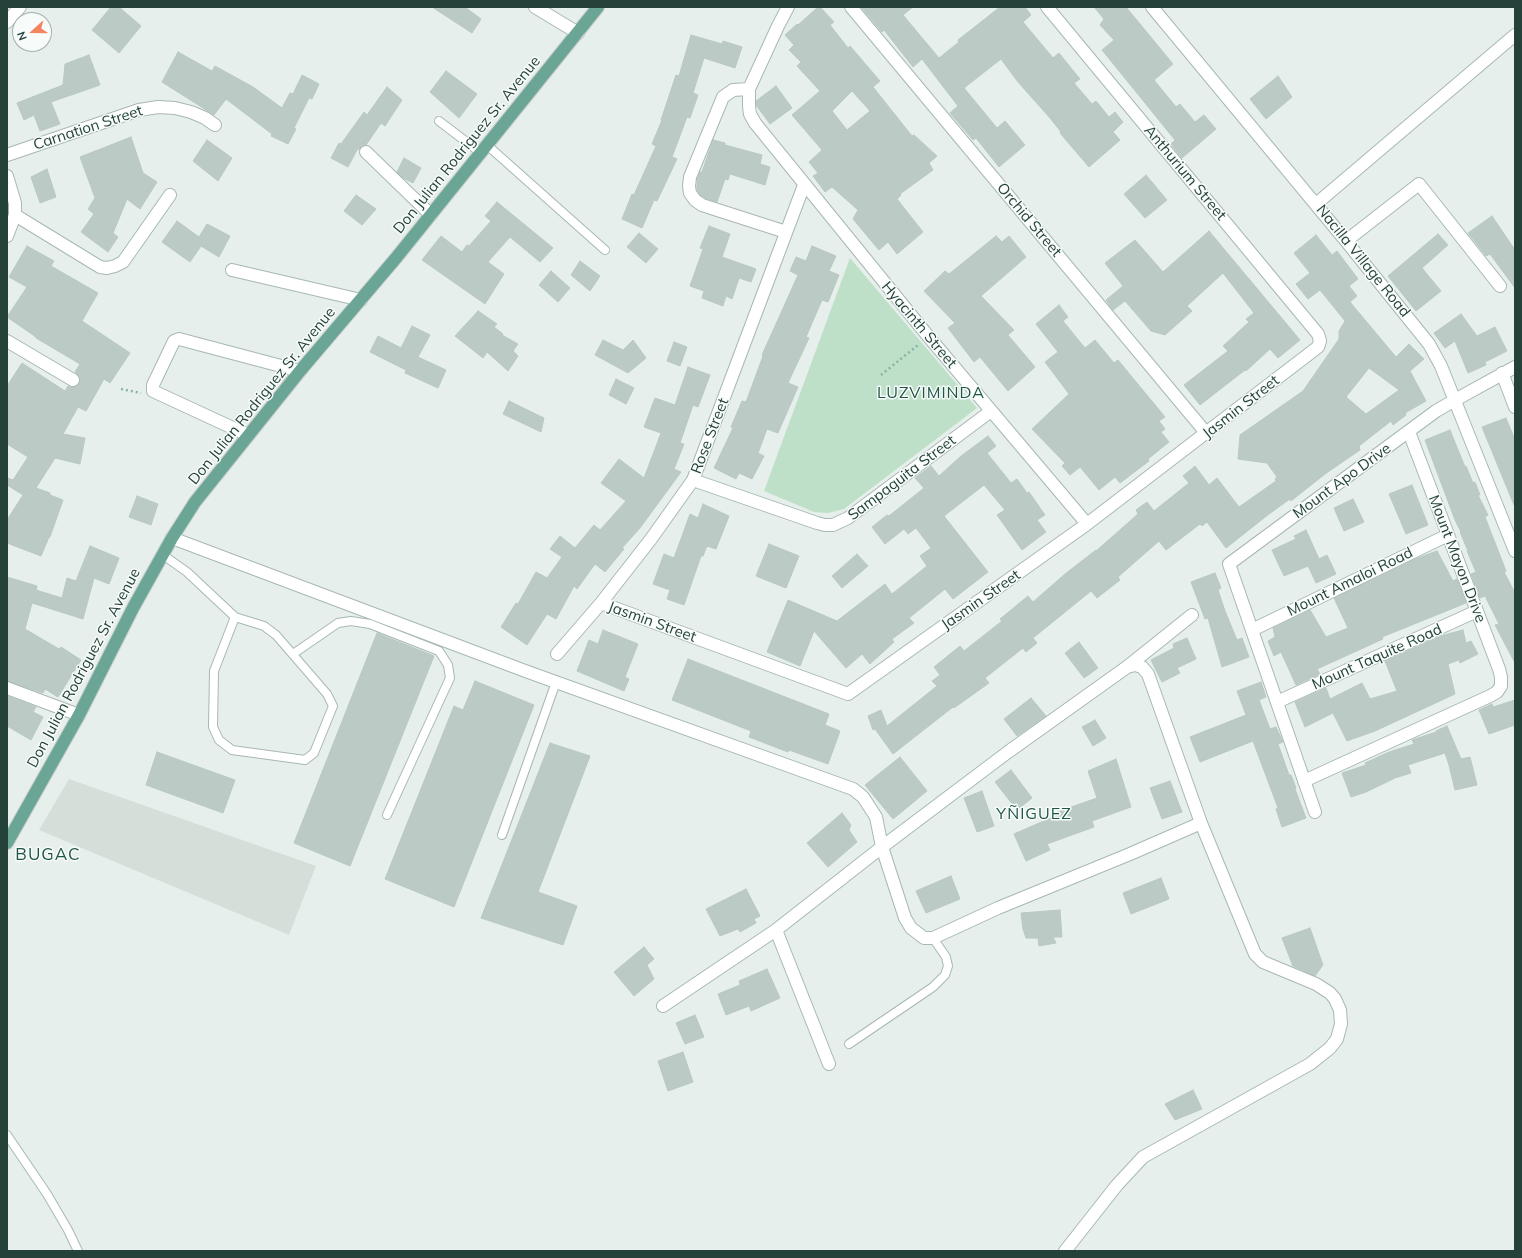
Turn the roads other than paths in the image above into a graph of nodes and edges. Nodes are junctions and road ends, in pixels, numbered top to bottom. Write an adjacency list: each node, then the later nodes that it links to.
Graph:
1 (20, 7): 8 (street)
2 (535, 7): 9 (street)
3 (598, 7): 9 (main road, Don Julian Rodriguez Sr. Avenue)
4 (788, 7): 11 (street)
5 (851, 7): 40 (street, Orchid Street)
6 (1047, 7): 31 (street, Anthurium Street)
7 (1152, 7): 20 (street, Nacilla Village Road)
8 (7, 22)
9 (578, 33): 14 (main road, Don Julian Rodriguez Sr. Avenue)
10 (1515, 35): 20 (street)
11 (749, 88): 18 (street, Hyacinth Street); 23 (street)
12 (440, 121): 14 (lane)
13 (215, 126): 16 (street, Carnation Street)
14 (484, 149): 22 (main road, Don Julian Rodriguez Sr. Avenue); 26 (lane)
15 (366, 152): 22 (street)
16 (7, 155)
17 (7, 176): 21 (street)
18 (804, 185): 23 (street, Rose Street); 38 (street, Hyacinth Street)
19 (170, 195): 21 (street)
20 (1316, 204): 25 (street, Nacilla Village Road)
21 (14, 215): 24 (street)
22 (431, 215): 29 (main road, Don Julian Rodriguez Sr. Avenue)
23 (786, 232): 42 (street, Rose Street)
24 (7, 236)
25 (1346, 240): 28 (street); 36 (street, Nacilla Village Road)
26 (605, 250)
27 (232, 270): 29 (street)
28 (1500, 286)
29 (362, 300): 33 (main road, Don Julian Rodriguez Sr. Avenue)
30 (7, 341): 35 (street)
31 (1320, 341): 40 (street, Jasmin Street)
32 (1515, 367): 34 (street, Mount Apo Drive)
33 (300, 371): 41 (main road, Don Julian Rodriguez Sr. Avenue); 41 (street)
34 (1502, 373): 36 (street, Mount Apo Drive); 37 (street)
35 (73, 380)
36 (1455, 400): 39 (street, Mount Apo Drive); 46 (street, Nacilla Village Road)
37 (1515, 407)
38 (991, 411): 42 (street, Sampaguita Street); 43 (street, Hyacinth Street)
39 (1408, 432): 44 (street, Mount Mayon Drive); 52 (street, Mount Apo Drive)
40 (1207, 434): 43 (street, Jasmin Street)
41 (248, 435): 45 (main road, Don Julian Rodriguez Sr. Avenue)
42 (693, 480): 48 (street, Rose Street)
43 (1087, 524): 48 (street, Jasmin Street)
44 (1448, 535): 49 (street, Mount Mayon Drive); 52 (street, Mount Amaloi Road)
45 (172, 538): 47 (main road, Don Julian Rodriguez Sr. Avenue); 56 (street)
46 (1515, 551)
47 (163, 555): 51 (lane); 59 (main road, Don Julian Rodriguez Sr. Avenue)
48 (601, 603): 54 (street, Rose Street)
49 (1477, 611): 58 (street, Mount Taquite Road); 60 (street, Mount Mayon Drive)
50 (1192, 615): 55 (street)
51 (235, 617): 53 (lane); 53 (lane)
52 (1252, 630): 58 (street)
53 (293, 654): 62 (lane)
54 (557, 654)
55 (1127, 667): 63 (street); 66 (street)
56 (556, 682): 64 (lane); 66 (street)
57 (7, 688): 59 (street)
58 (1277, 702): 60 (street)
59 (78, 715): 65 (main road, Don Julian Rodriguez Sr. Avenue)
60 (1304, 781): 61 (street)
61 (1315, 812)
62 (387, 815)
63 (1202, 823): 68 (street); 74 (street)
64 (502, 835)
65 (7, 843)
66 (882, 847): 67 (street); 68 (street)
67 (776, 930): 69 (street); 71 (street)
68 (933, 938): 70 (lane)
69 (663, 1006)
70 (849, 1044)
71 (829, 1064)
72 (7, 1135): 73 (lane)
73 (78, 1251)
74 (1065, 1251)

